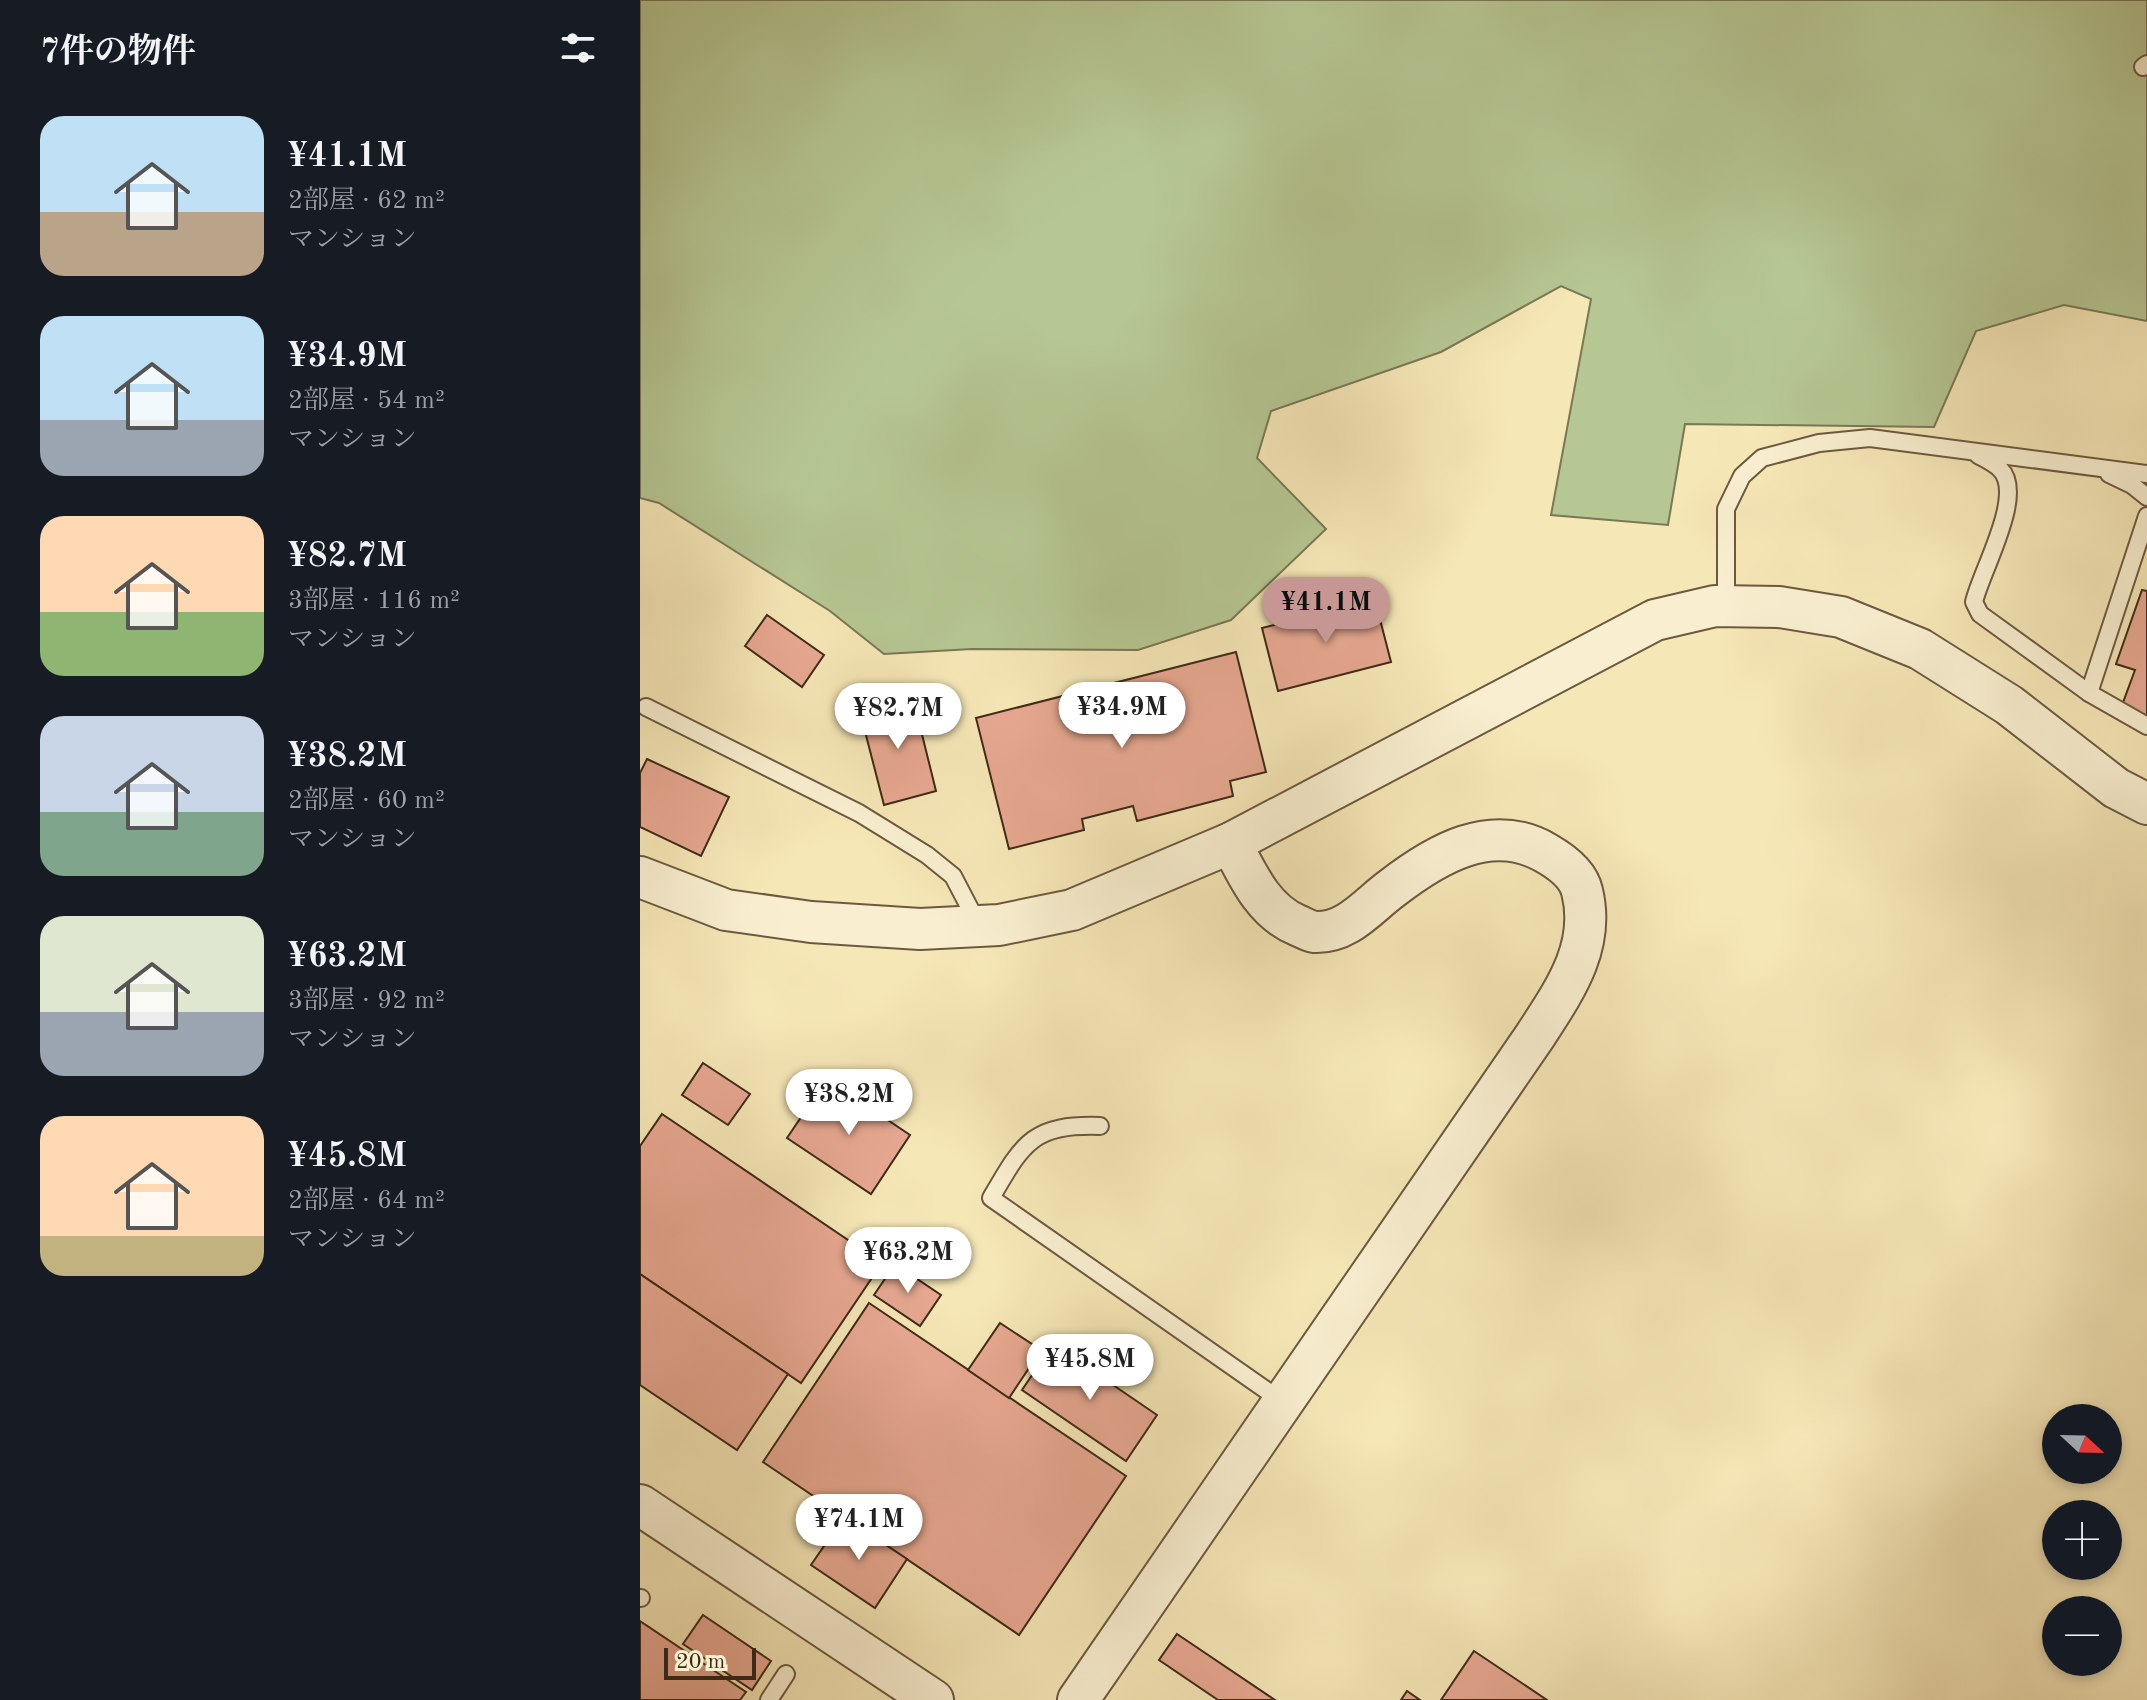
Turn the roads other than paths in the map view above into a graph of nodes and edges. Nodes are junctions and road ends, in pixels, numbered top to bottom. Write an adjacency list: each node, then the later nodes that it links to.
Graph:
1 (1974, 451): 2 (lane); 6 (lane); 7 (lane)
2 (2093, 467): 3 (lane); 4 (lane)
3 (2147, 474)
4 (2147, 497)
5 (2147, 516): 7 (lane)
6 (1726, 606): 10 (street); 11 (street)
7 (2089, 693): 9 (lane)
8 (646, 707): 13 (lane)
9 (2147, 726)
10 (2147, 804)
11 (1231, 843): 13 (street); 15 (street)
12 (640, 877): 13 (street)
13 (979, 926)
14 (1100, 1126): 15 (lane)
15 (1283, 1402): 20 (street)
16 (640, 1505): 19 (street)
17 (786, 1674): 18 (lane)
18 (769, 1700)
19 (933, 1700)
20 (1078, 1700)

